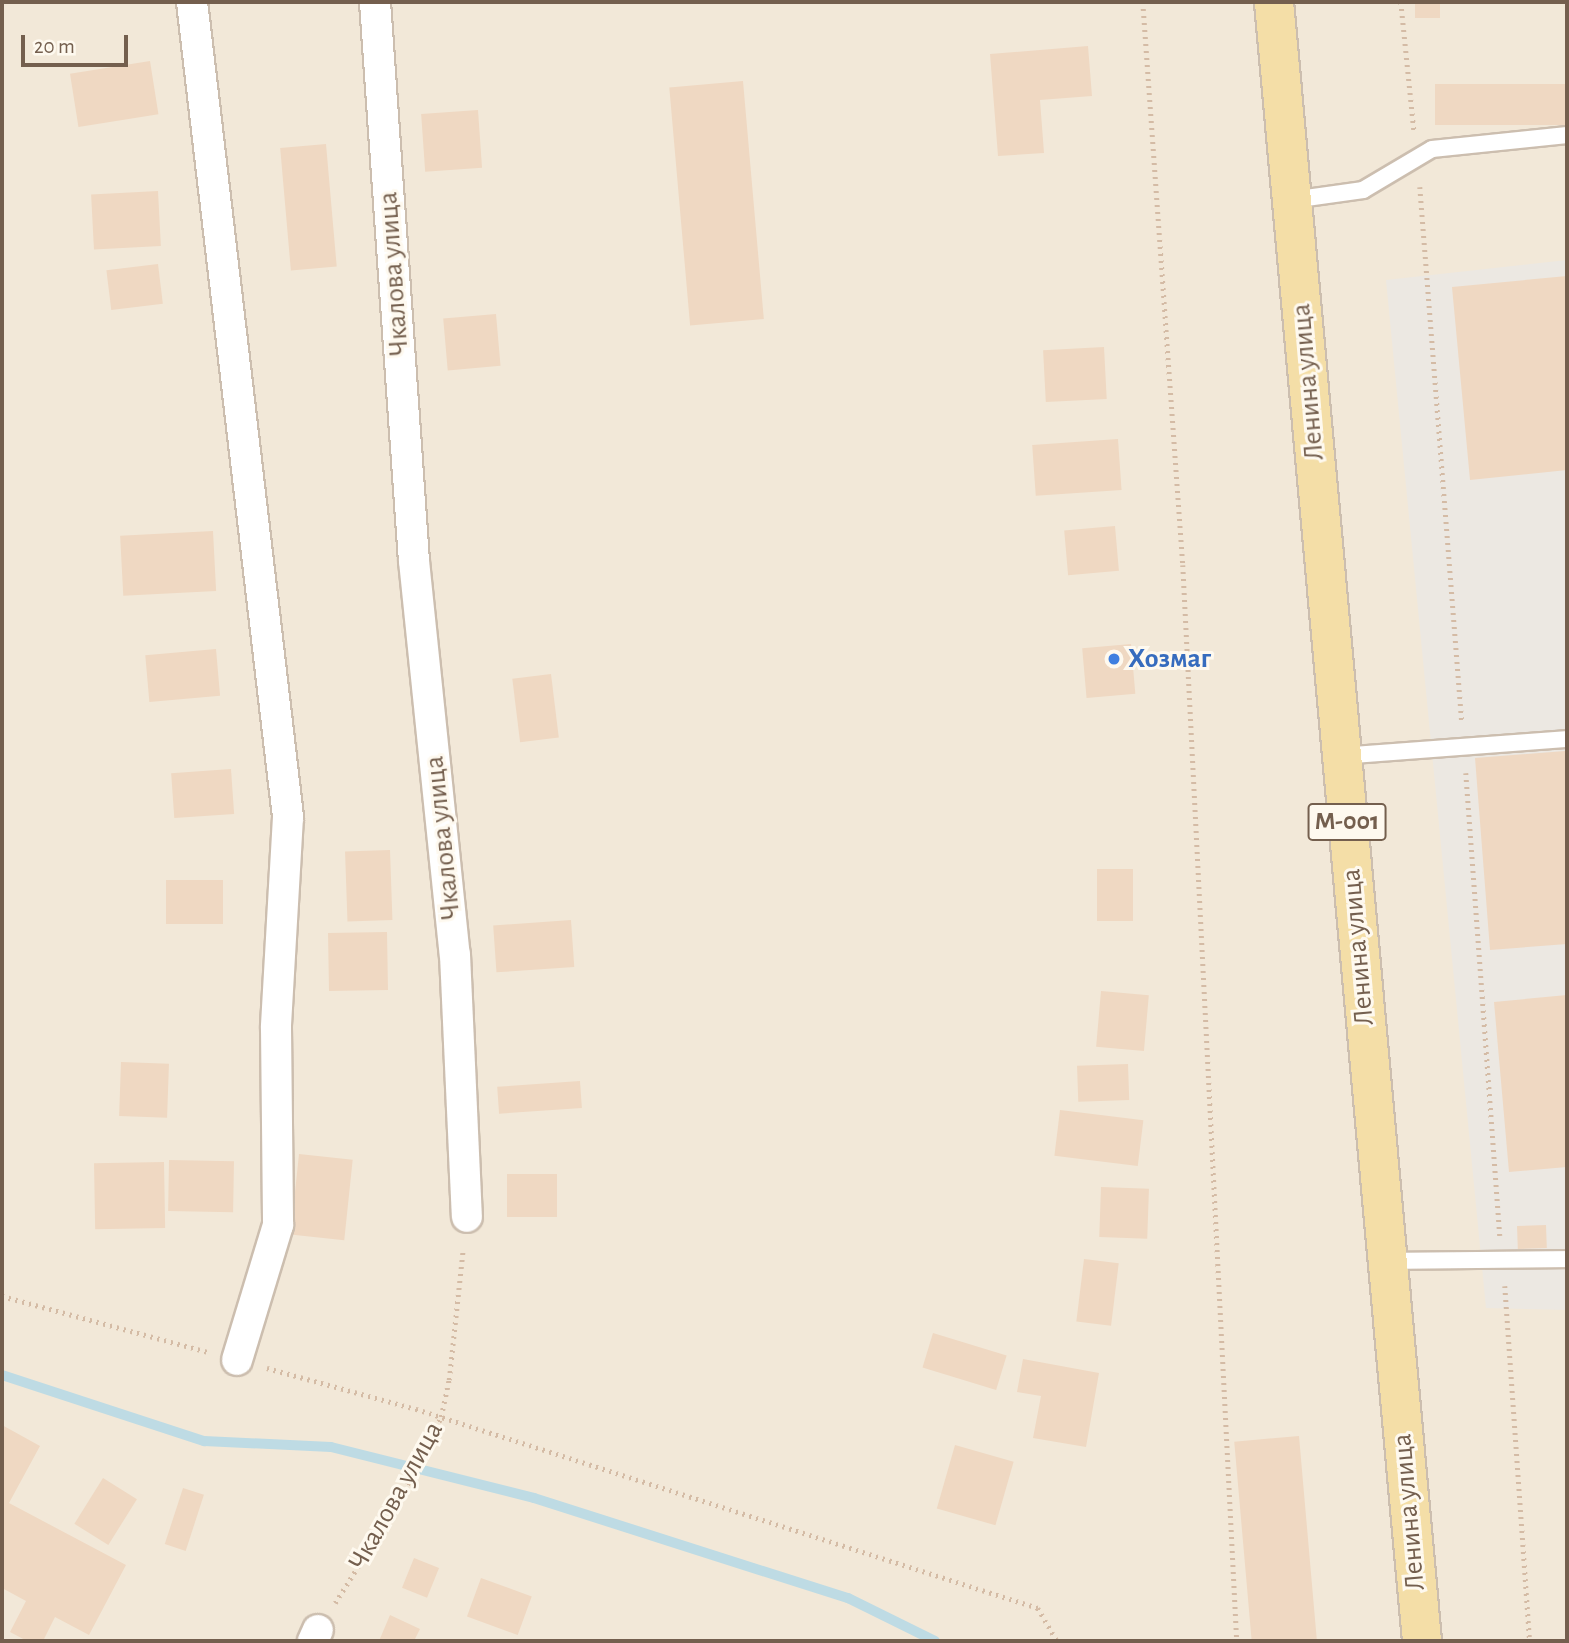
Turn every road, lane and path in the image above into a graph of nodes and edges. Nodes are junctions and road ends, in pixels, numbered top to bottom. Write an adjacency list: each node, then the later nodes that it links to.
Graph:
1 (192, 2): 17 (street)
2 (374, 2): 12 (street, Чкалова улица)
3 (1143, 2): 21 (path)
4 (1274, 2): 8 (main road, Ленина улица / М-001)
5 (1401, 2): 7 (path)
6 (1567, 135): 7 (lane)
7 (1417, 157): 8 (lane); 10 (path)
8 (1292, 200): 11 (main road, Ленина улица / М-001)
9 (1567, 739): 10 (lane)
10 (1464, 747): 11 (lane); 13 (path)
11 (1341, 756): 15 (main road, Ленина улица / М-001)
12 (467, 1217): 18 (path, Чкалова улица)
13 (1502, 1258): 14 (lane); 15 (lane); 23 (path)
14 (1567, 1259)
15 (1386, 1261): 22 (main road, Ленина улица / М-001)
16 (2, 1296): 17 (path)
17 (237, 1360): 18 (path)
18 (441, 1417): 19 (path, Чкалова улица); 20 (path)
19 (316, 1636)
20 (1057, 1641)
21 (1237, 1641)
22 (1422, 1641)
23 (1530, 1641)

